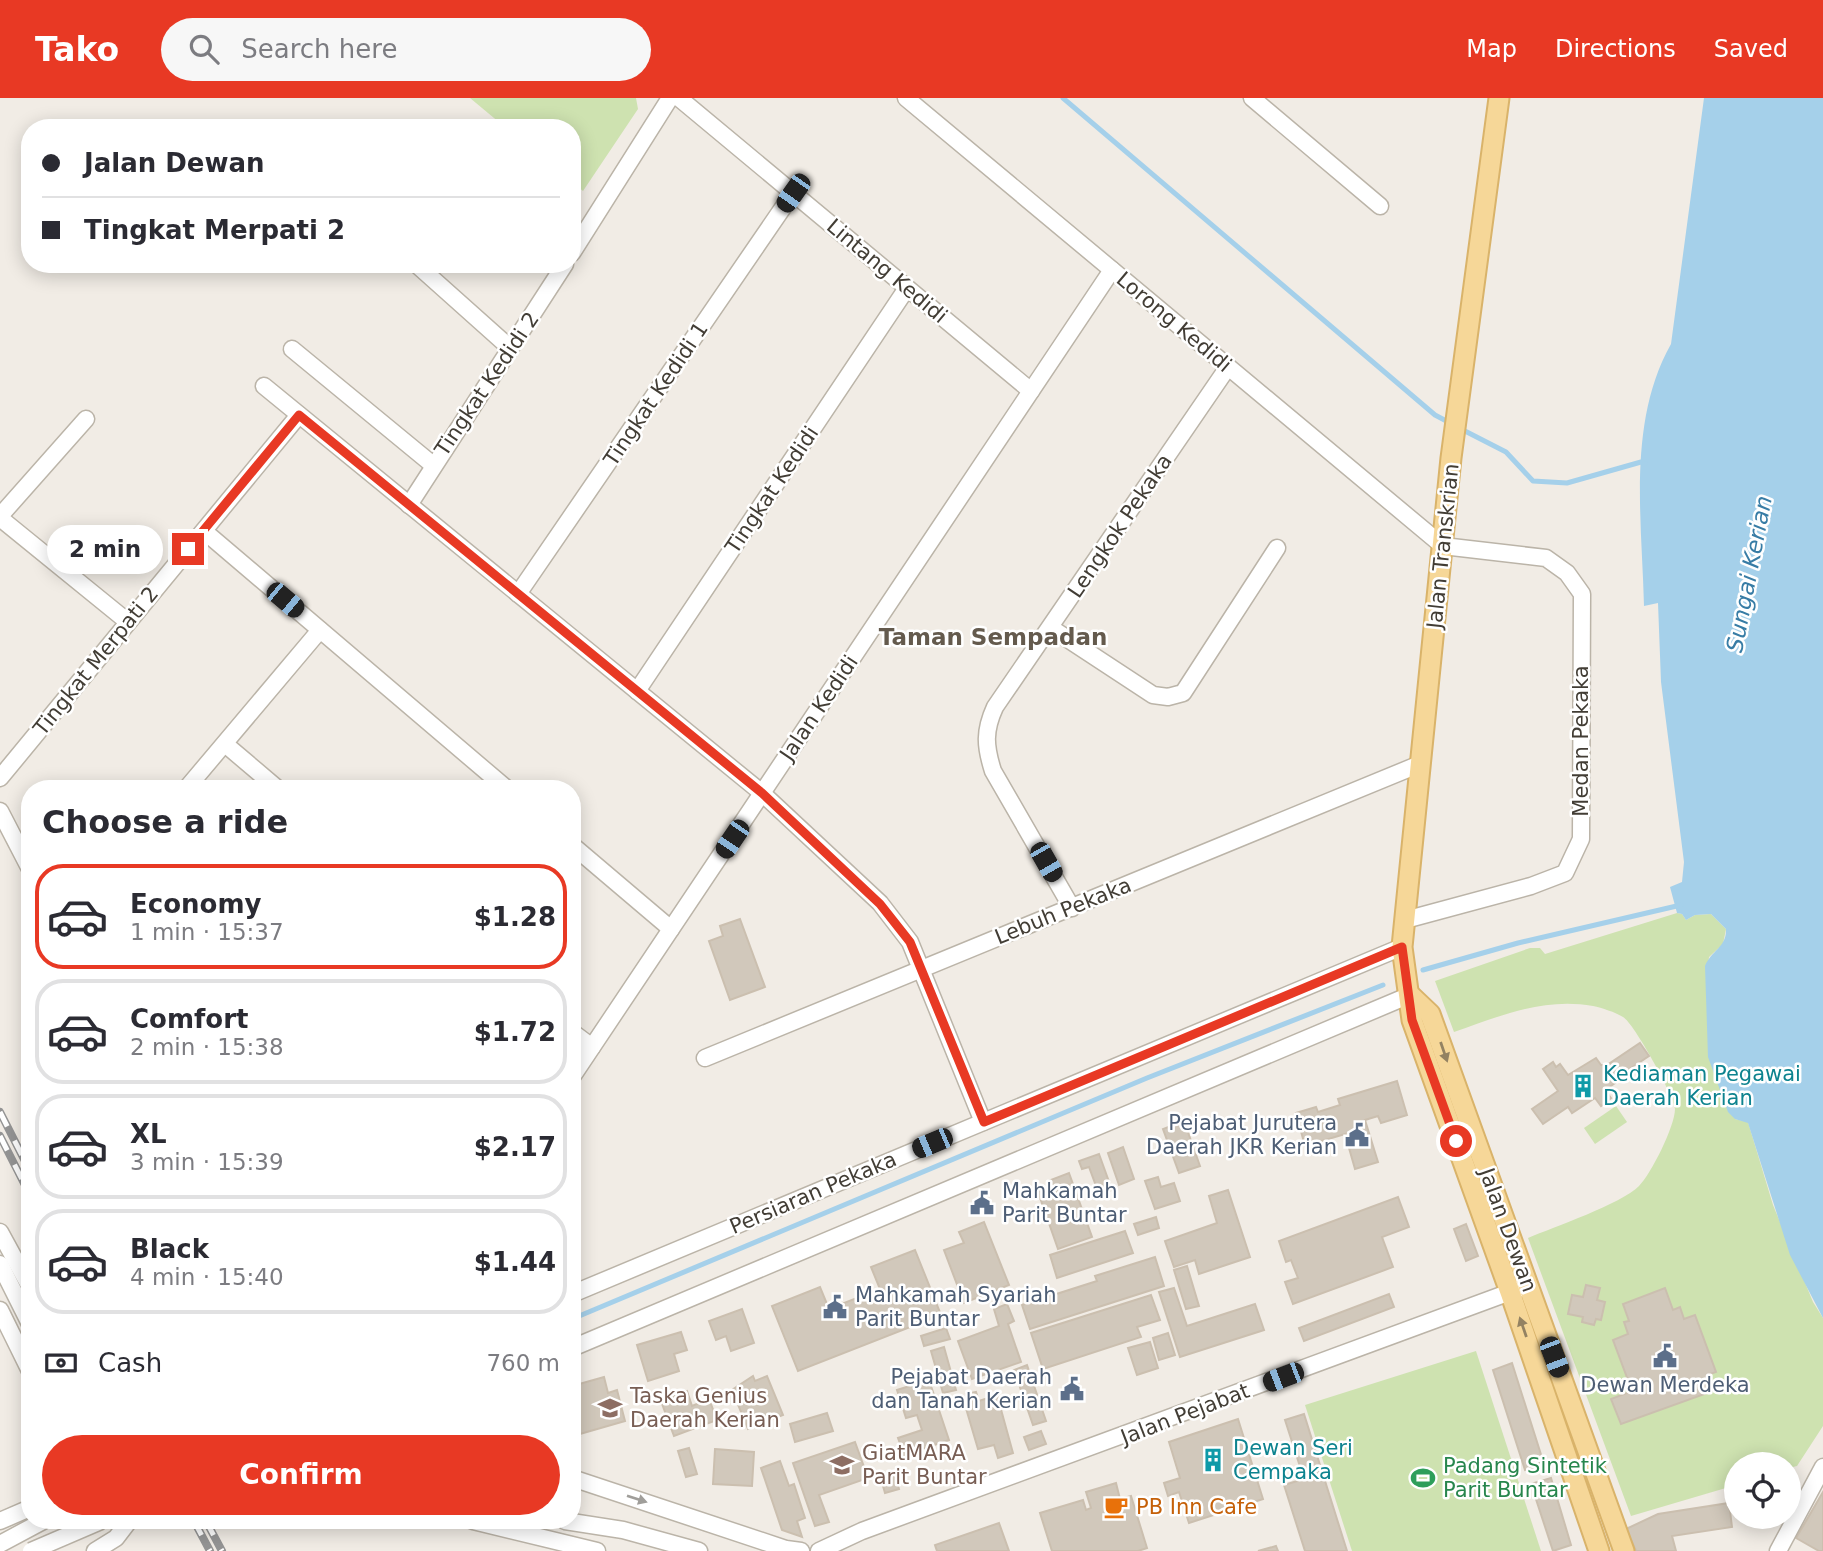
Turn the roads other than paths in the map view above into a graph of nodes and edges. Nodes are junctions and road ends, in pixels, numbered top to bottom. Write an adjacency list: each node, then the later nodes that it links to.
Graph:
1 (670, 98): 8 (street)
2 (679, 98): 6 (street, Lintang Kedidi)
3 (906, 98): 9 (street, Lorong Kedidi)
4 (1252, 98): 7 (street)
5 (1499, 98): 24 (main road, Jalan Transkrian)
6 (793, 193): 12 (street, Lintang Kedidi); 26 (street, Tingkat Kedidi 1)
7 (1380, 206)
8 (581, 239)
9 (1112, 270): 15 (street, Lorong Kedidi); 17 (street, Jalan Kedidi)
10 (426, 273): 13 (street)
11 (559, 273): 13 (street, Tingkat Kedidi 2)
12 (907, 288): 17 (street, Lintang Kedidi); 30 (street, Tingkat Kedidi)
13 (510, 348): 20 (street, Tingkat Kedidi 2)
14 (292, 349): 20 (street)
15 (1228, 367): 24 (street, Lorong Kedidi); 28 (street, Lengkok Pekaka)
16 (264, 386): 18 (street)
17 (1031, 391): 37 (street, Jalan Kedidi)
18 (299, 415): 21 (street); 23 (street, Tingkat Merpati 2)
19 (86, 419): 22 (street)
20 (433, 464): 21 (street, Tingkat Kedidi 2)
21 (409, 505): 26 (street)
22 (0, 517): 27 (street)
23 (204, 531): 27 (street, Tingkat Merpati 2); 29 (street)
24 (1443, 546): 32 (main road, Jalan Transkrian); 42 (street, Medan Pekaka)
25 (1278, 548): 28 (street)
26 (518, 594): 30 (street)
27 (128, 622): 33 (street, Tingkat Merpati 2)
28 (1051, 628): 41 (street, Lengkok Pekaka)
29 (320, 630): 31 (street); 36 (street)
30 (637, 691): 37 (street)
31 (225, 744): 34 (street); 35 (street)
32 (1420, 764): 41 (street, Lebuh Pekaka); 42 (main road, Jalan Transkrian)
33 (0, 778)
34 (194, 780)
35 (267, 780)
36 (496, 780)
37 (762, 793): 43 (street, Jalan Kedidi); 45 (street)
38 (0, 811): 39 (street)
39 (21, 852)
40 (581, 853): 43 (street)
41 (1072, 908): 45 (street, Lebuh Pekaka)
42 (1405, 920): 44 (main road, Jalan Transkrian)
43 (671, 929): 48 (street, Jalan Kedidi)
44 (1402, 947): 46 (main road, Jalan Transkrian); 51 (street, Persiaran Pekaka)
45 (922, 969): 49 (street, Lebuh Pekaka); 51 (street)
46 (1410, 995): 55 (main road, Jalan Dewan); 59 (street)
47 (581, 1039): 48 (street)
48 (592, 1047): 50 (street, Jalan Kedidi)
49 (705, 1058)
50 (581, 1064)
51 (984, 1122): 56 (street, Persiaran Pekaka)
52 (0, 1232): 54 (street)
53 (0, 1264): 57 (street)
54 (21, 1270)
55 (1519, 1288): 61 (main road, Jalan Dewan); 62 (main road, Jalan Dewan, one-way to 55); 81 (street, Jalan Pejabat)
56 (581, 1290)
57 (21, 1306)
58 (0, 1310): 60 (street)
59 (581, 1344)
60 (21, 1353)
61 (1571, 1401): 62 (main road); 83 (main road, Jalan Dewan)
62 (1551, 1408): 82 (main road, Jalan Dewan)
63 (1823, 1467): 84 (street)
64 (581, 1481): 80 (street, one-way to 80)
65 (21, 1512): 67 (street)
66 (581, 1513): 74 (street)
67 (0, 1521)
68 (581, 1523): 74 (street)
69 (28, 1529): 75 (street)
70 (82, 1529): 77 (street, bridge)
71 (96, 1529): 76 (street)
72 (121, 1529): 76 (street)
73 (506, 1529): 78 (street)
74 (623, 1530): 79 (street)
75 (0, 1544)
76 (100, 1549)
77 (31, 1551)
78 (597, 1551)
79 (699, 1551)
80 (802, 1551)
81 (819, 1551)
82 (1599, 1551)
83 (1624, 1551)
84 (1778, 1551)

